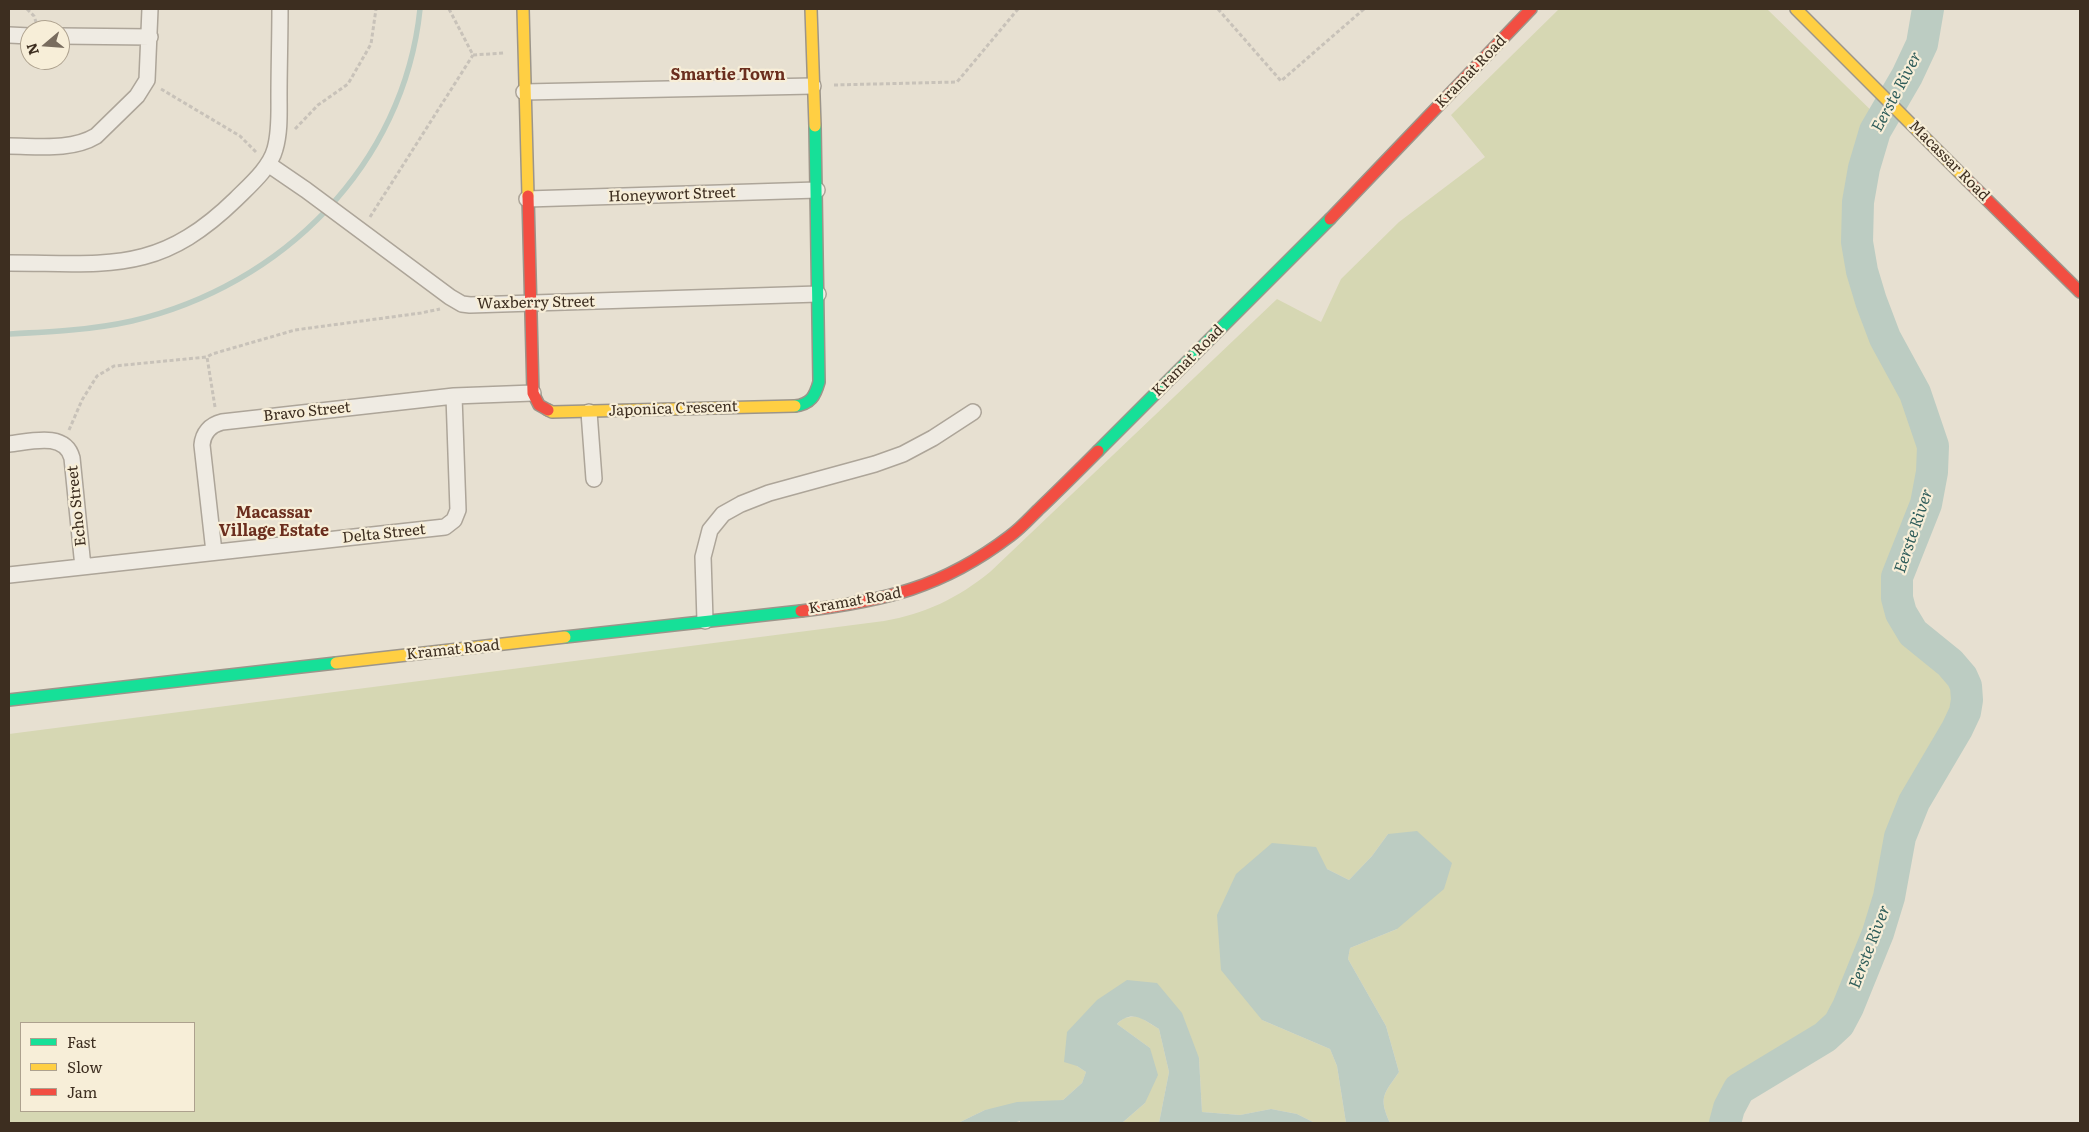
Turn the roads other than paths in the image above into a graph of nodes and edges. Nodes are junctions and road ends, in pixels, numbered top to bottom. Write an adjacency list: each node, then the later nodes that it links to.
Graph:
1 (150, 9): 8 (street)
2 (280, 9): 12 (street)
3 (523, 9): 10 (street)
4 (811, 9): 9 (street, Japonica Crescent)
5 (1531, 9): 28 (street, Kramat Road)
6 (1796, 9): 16 (street, Macassar Road)
7 (70, 36): 8 (street)
8 (150, 37): 11 (street)
9 (813, 86): 10 (street); 13 (street, Japonica Crescent)
10 (524, 92): 14 (street)
11 (9, 146)
12 (268, 164): 15 (street); 18 (street, Waxberry Street)
13 (817, 190): 14 (street, Honeywort Street); 17 (street, Japonica Crescent)
14 (527, 199): 18 (street)
15 (9, 263)
16 (2080, 292)
17 (818, 294): 18 (street, Waxberry Street); 21 (street, Japonica Crescent)
18 (530, 304): 19 (street)
19 (533, 393): 20 (street, Bravo Street); 21 (street, Japonica Crescent)
20 (454, 396): 25 (street, Delta Street); 25 (street, Bravo Street)
21 (589, 412): 24 (street)
22 (973, 412): 28 (street)
23 (9, 444): 26 (street, Echo Street)
24 (594, 479)
25 (214, 552): 26 (street, Delta Street)
26 (83, 566): 27 (street, Delta Street)
27 (9, 575)
28 (705, 621): 29 (street, Kramat Road)
29 (9, 700)

